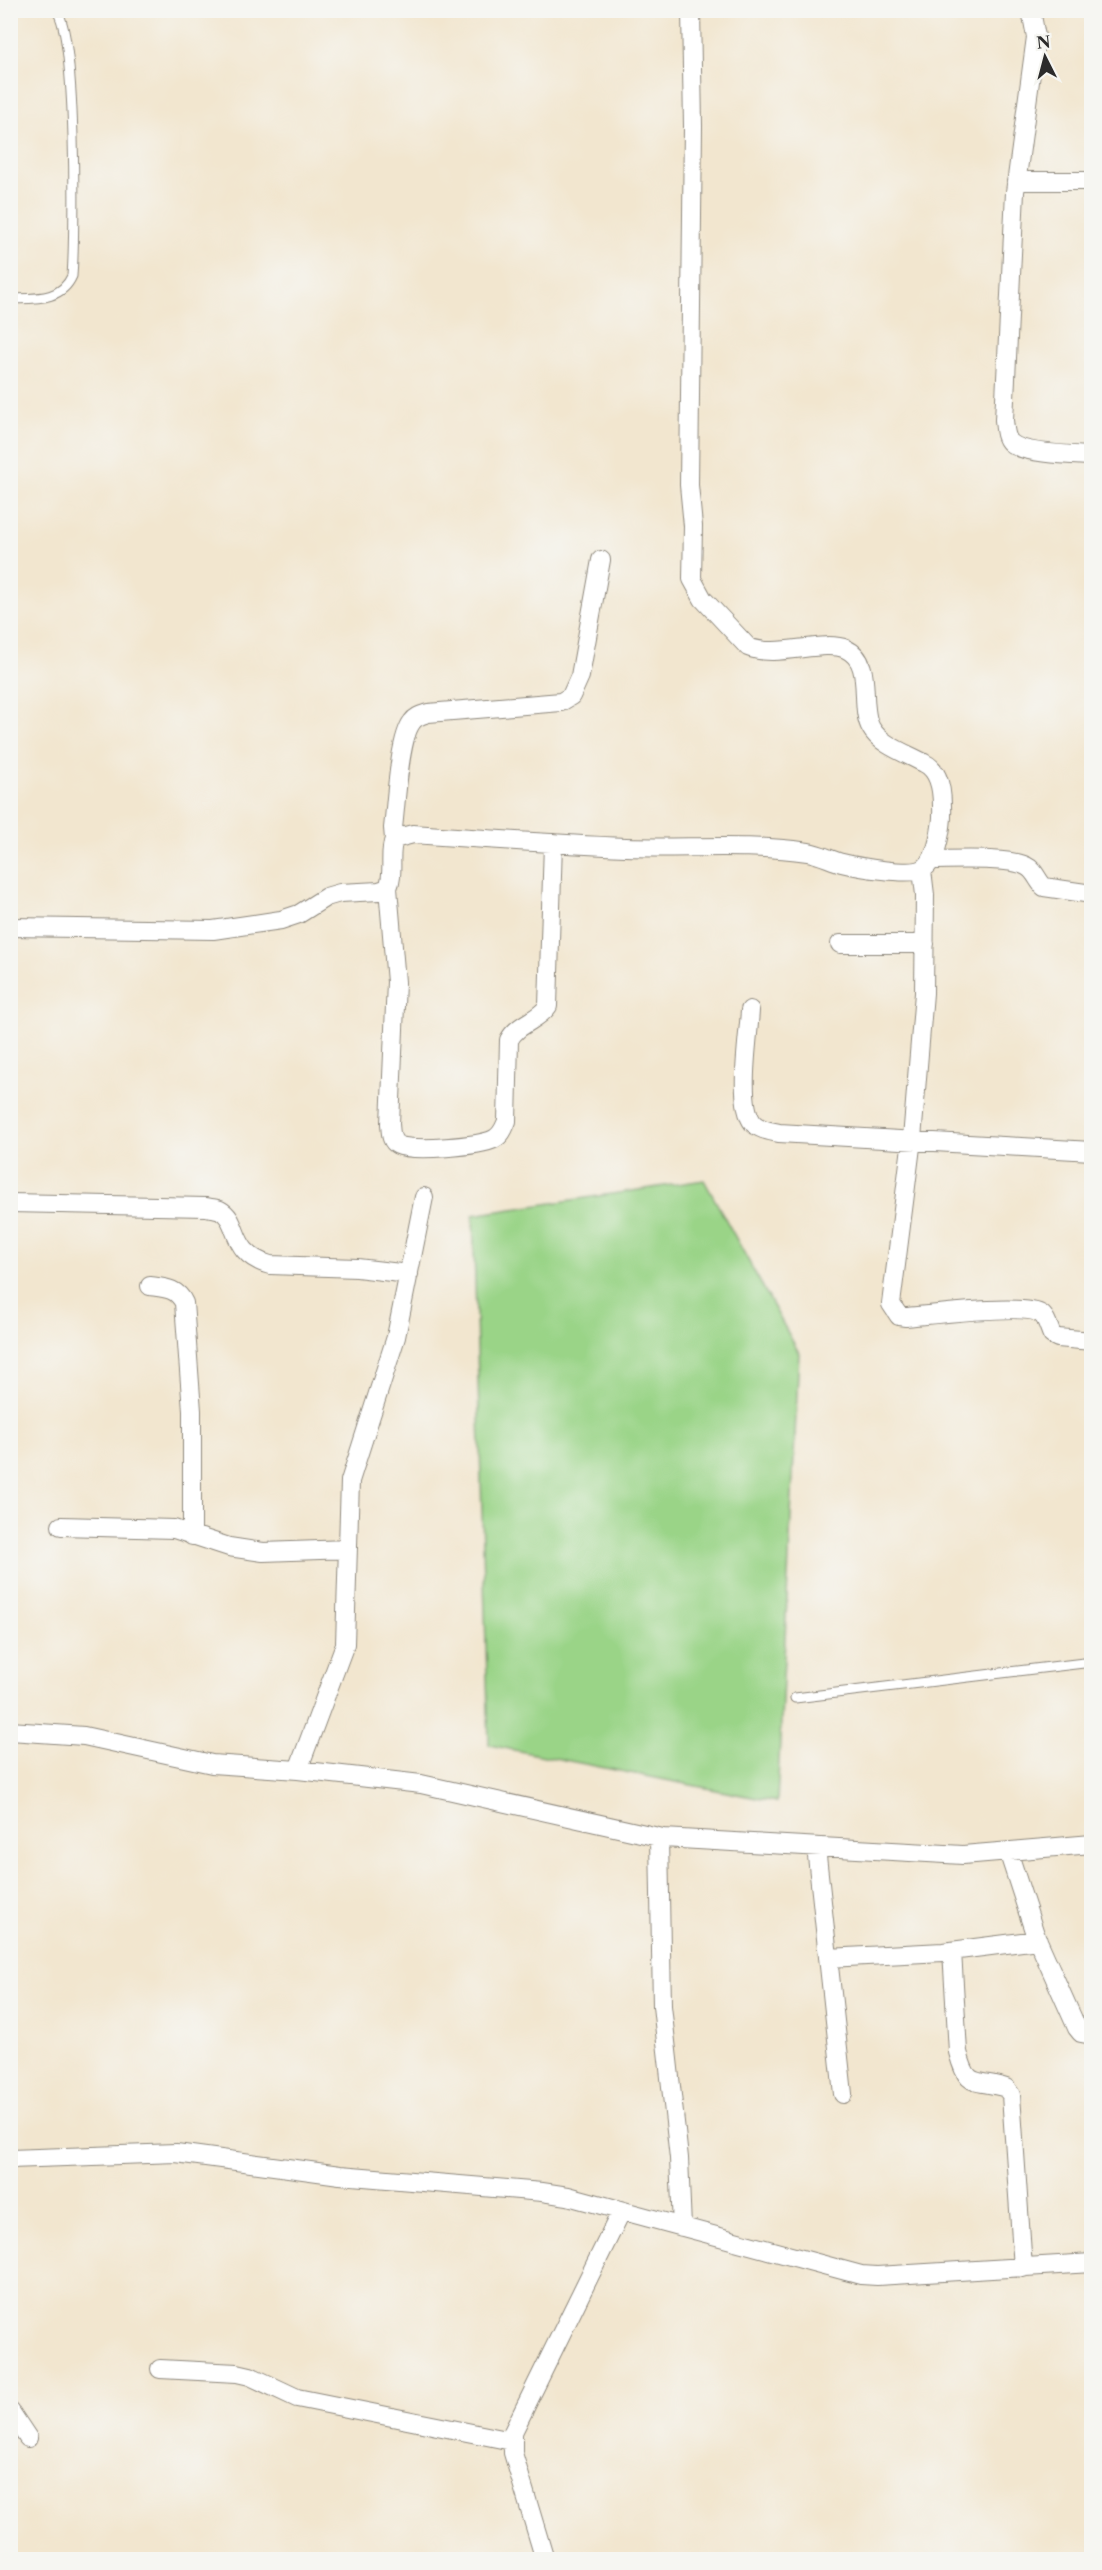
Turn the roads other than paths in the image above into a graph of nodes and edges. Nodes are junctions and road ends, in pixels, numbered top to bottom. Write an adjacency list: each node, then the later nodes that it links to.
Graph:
1 (56, 10): 6 (lane)
2 (691, 10): 11 (street)
3 (1031, 10): 4 (street)
4 (1016, 181): 5 (street); 7 (street)
5 (1092, 181)
6 (10, 299)
7 (1092, 456)
8 (601, 560): 9 (street)
9 (394, 839): 10 (street); 12 (street)
10 (553, 843): 11 (street); 12 (street)
11 (927, 865): 13 (street); 16 (street)
12 (388, 888): 14 (street)
13 (1092, 894)
14 (10, 927)
15 (840, 944): 16 (street)
16 (925, 944): 18 (street)
17 (750, 1010): 18 (street)
18 (912, 1139): 19 (street); 24 (street)
19 (1092, 1151)
20 (424, 1197): 22 (street)
21 (10, 1203): 22 (street)
22 (409, 1274): 27 (street)
23 (150, 1286): 26 (street)
24 (1092, 1341)
25 (61, 1526): 26 (street)
26 (192, 1536): 27 (street)
27 (348, 1549): 31 (street)
28 (1092, 1662): 29 (lane)
29 (795, 1698)
30 (10, 1731): 31 (street)
31 (298, 1770): 32 (street)
32 (660, 1838): 34 (street); 43 (street)
33 (1092, 1844): 35 (street)
34 (816, 1846): 35 (street); 38 (street)
35 (1008, 1851): 36 (street)
36 (1038, 1940): 37 (street); 39 (street)
37 (952, 1951): 38 (street); 45 (street)
38 (828, 1958): 40 (street)
39 (1092, 2035)
40 (843, 2094)
41 (10, 2159): 42 (street)
42 (621, 2212): 43 (street); 49 (street)
43 (682, 2227): 45 (street)
44 (1092, 2264): 45 (street)
45 (1023, 2268)
46 (160, 2369): 49 (street)
47 (10, 2411): 48 (street)
48 (28, 2438)
49 (512, 2441): 50 (street)
50 (545, 2559)

